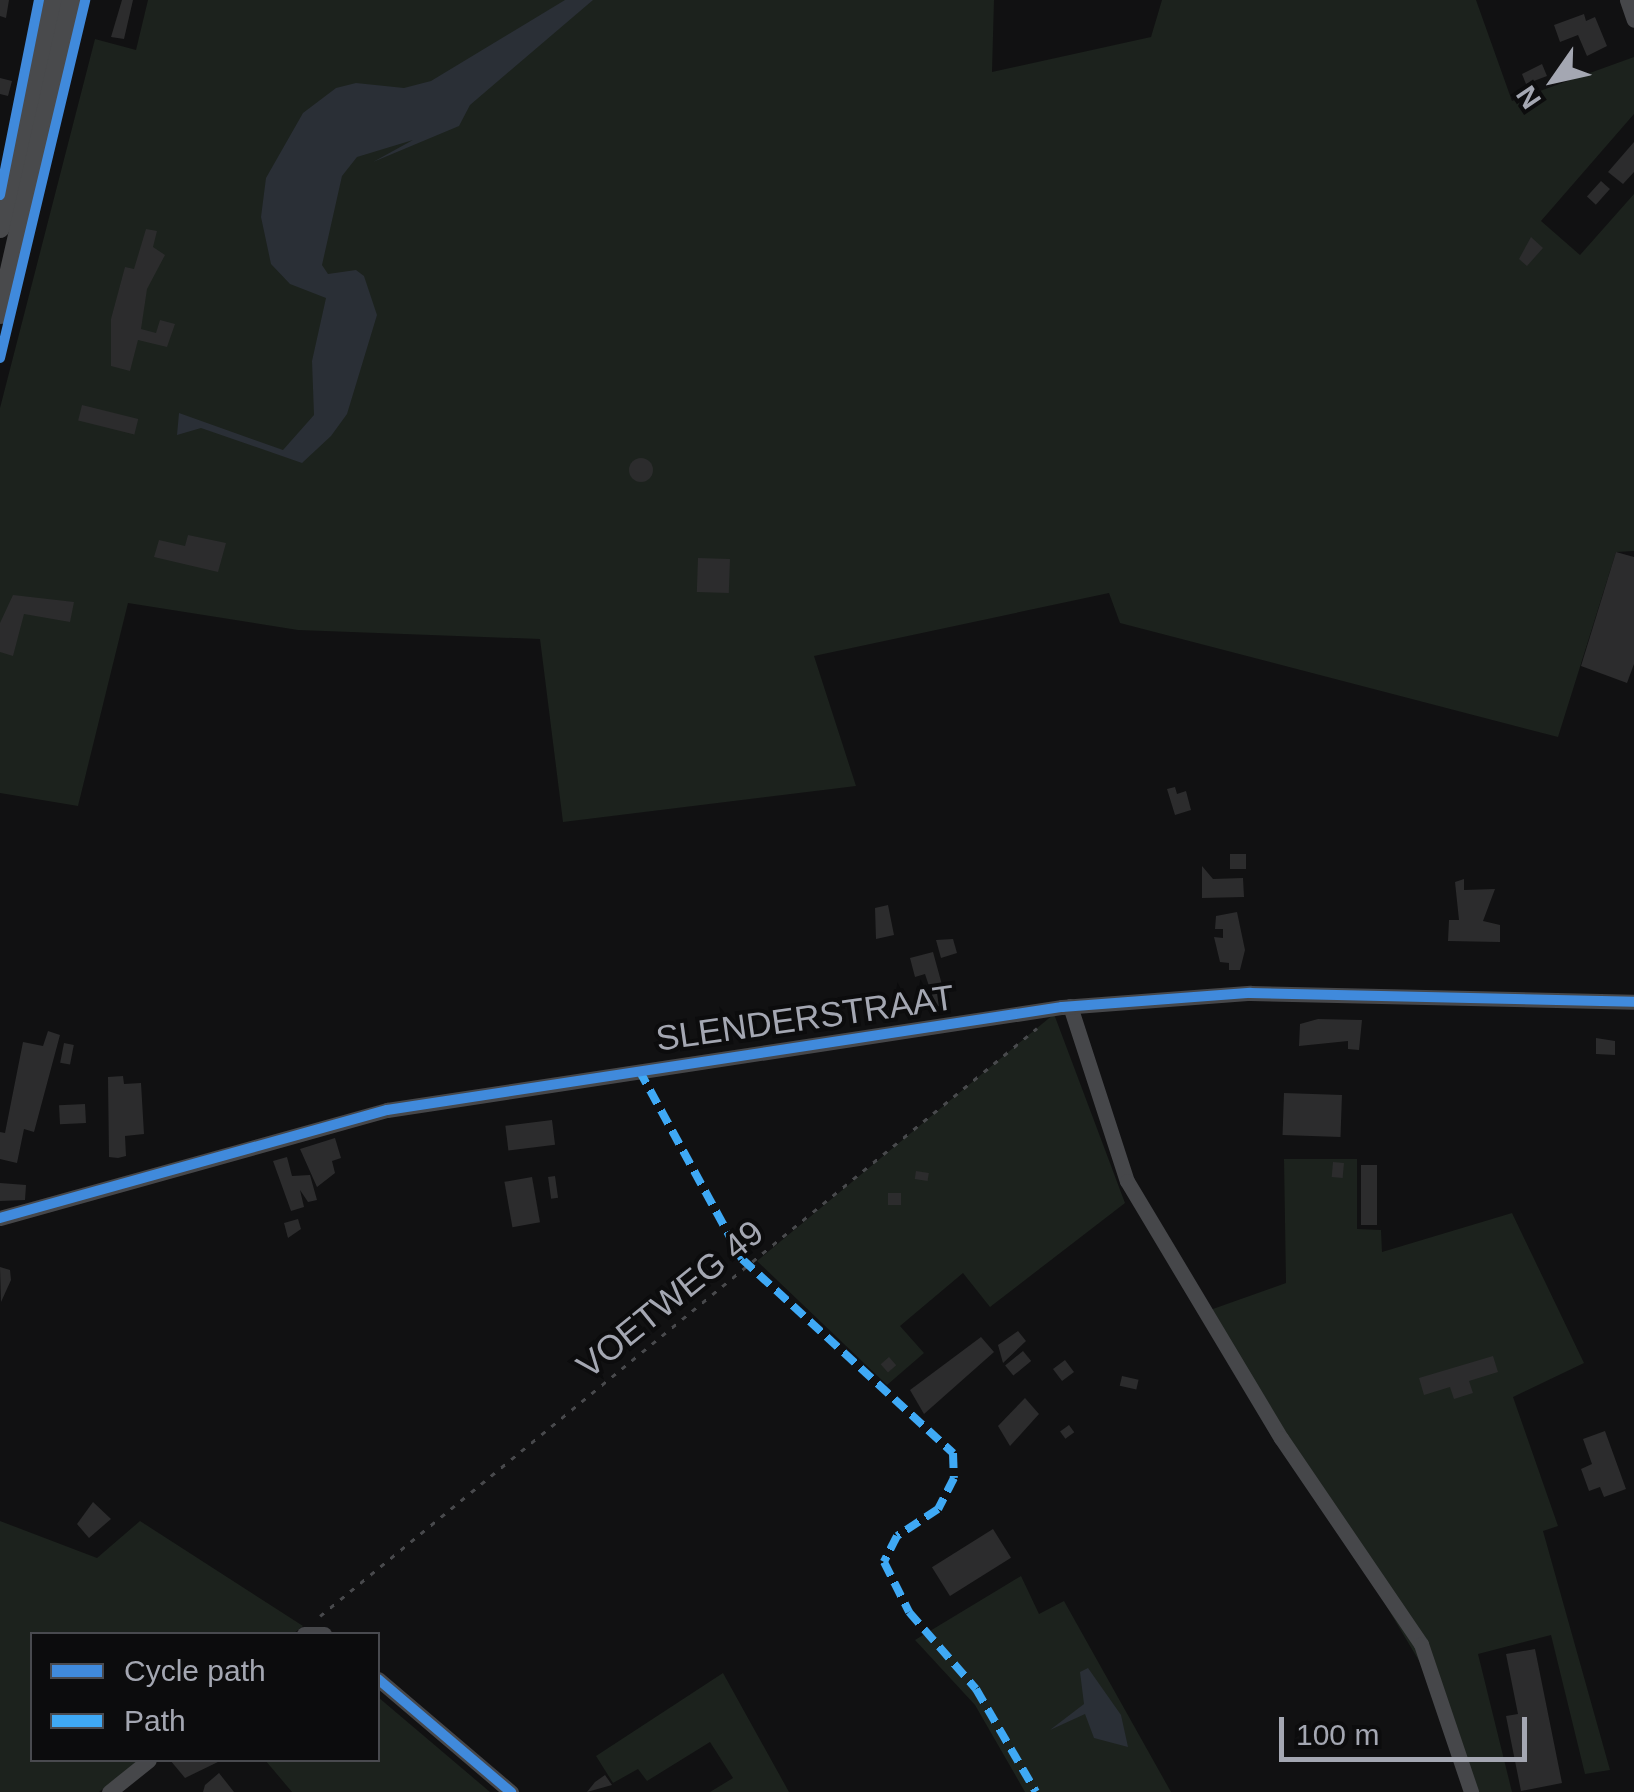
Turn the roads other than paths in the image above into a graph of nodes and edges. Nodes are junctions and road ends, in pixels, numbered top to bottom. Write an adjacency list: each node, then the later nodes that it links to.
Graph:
1 (53, 0): 5 (main road)
2 (72, 0): 6 (main road)
3 (1627, 0): 4 (street)
4 (1634, 20)
5 (0, 228)
6 (0, 314)
7 (1634, 1002): 8 (street, SLENDERSTRAAT)
8 (1070, 1006): 9 (street, SLENDERSTRAAT); 14 (street)
9 (0, 1218)
10 (380, 1682): 13 (street)
11 (146, 1762): 12 (street)
12 (109, 1792)
13 (511, 1792)
14 (1471, 1792)

